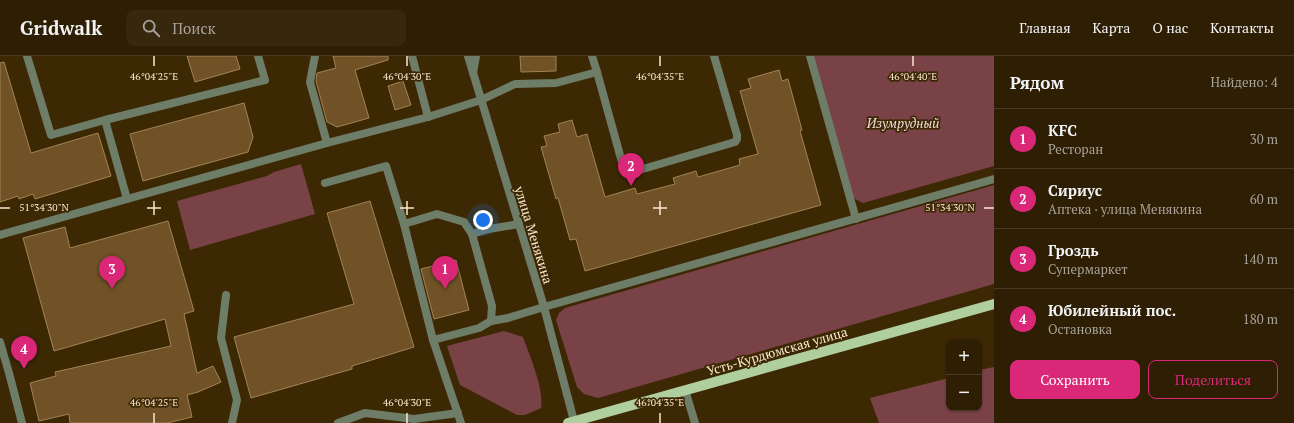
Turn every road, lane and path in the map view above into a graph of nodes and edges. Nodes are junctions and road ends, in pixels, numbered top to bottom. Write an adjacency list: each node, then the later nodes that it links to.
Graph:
1 (27, 56): 14 (street)
2 (258, 56): 14 (street)
3 (315, 56): 15 (street)
4 (412, 56): 13 (street)
5 (468, 56): 11 (street, улица Менякина)
6 (476, 56): 11 (street)
7 (592, 56): 10 (street)
8 (714, 56): 10 (street)
9 (810, 56): 19 (street)
10 (597, 72): 12 (street)
11 (473, 73): 12 (street, улица Менякина)
12 (481, 100): 13 (street); 21 (street, улица Менякина)
13 (428, 117): 15 (street)
14 (105, 120): 18 (street)
15 (327, 143): 18 (street)
16 (994, 179): 19 (street)
17 (325, 183): 20 (street)
18 (127, 199): 23 (street)
19 (856, 219): 26 (street)
20 (404, 224): 22 (street); 28 (street)
21 (519, 224): 22 (street); 26 (street, улица Менякина)
22 (472, 234): 27 (street)
23 (0, 235)
24 (226, 295): 34 (street)
25 (994, 304): 30 (main road, Усть-Курдюмская улица)
26 (544, 307): 27 (street); 32 (street, улица Менякина)
27 (491, 321): 28 (street)
28 (433, 340): 31 (street)
29 (0, 342): 33 (street)
30 (685, 390): 32 (main road, Усть-Курдюмская улица); 37 (street)
31 (458, 413): 35 (street); 36 (street)
32 (571, 422)
33 (22, 423)
34 (232, 423)
35 (338, 423)
36 (461, 423)
37 (695, 423)

